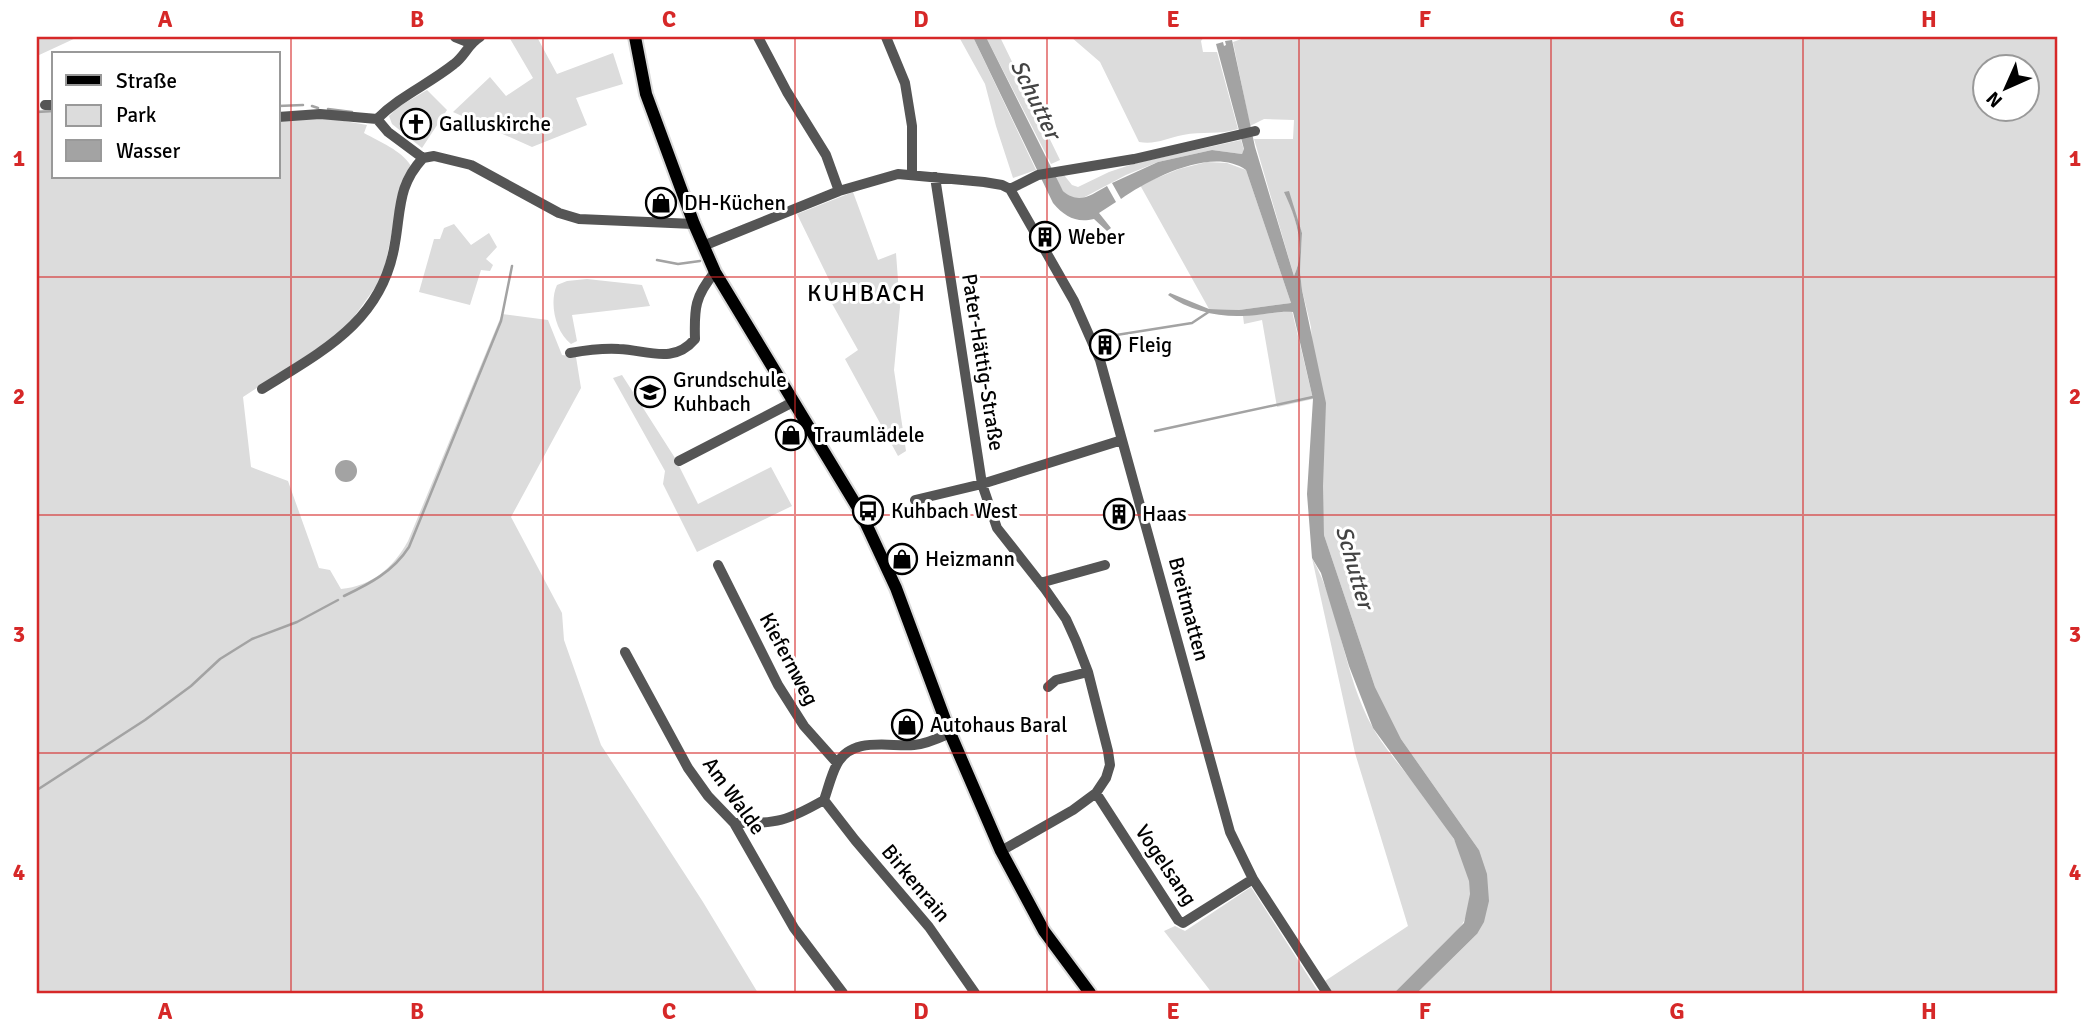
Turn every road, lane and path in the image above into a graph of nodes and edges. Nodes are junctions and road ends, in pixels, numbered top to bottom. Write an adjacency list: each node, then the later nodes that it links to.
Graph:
1 (456, 37): 6 (street)
2 (480, 37): 6 (street)
3 (635, 37): 15 (main road)
4 (758, 37): 14 (street)
5 (886, 37): 11 (street)
6 (470, 43): 8 (street)
7 (280, 117): 8 (street)
8 (377, 119): 10 (street)
9 (1255, 131): 13 (street)
10 (423, 158): 15 (street); 19 (street)
11 (912, 173): 12 (street); 14 (street)
12 (935, 177): 13 (street); 23 (street, Pater-Hättig-Straße)
13 (1010, 189): 21 (street, Breitmatten)
14 (839, 191): 16 (street)
15 (694, 224): 16 (main road)
16 (703, 246): 17 (main road)
17 (715, 272): 18 (street); 20 (main road)
18 (570, 353)
19 (262, 389)
20 (793, 402): 22 (street); 31 (main road)
21 (1122, 440): 23 (street); 37 (street, Breitmatten)
22 (679, 461)
23 (982, 484): 24 (street); 27 (street, Pater-Hättig-Straße)
24 (915, 500)
25 (718, 565): 32 (street, Kiefernweg)
26 (1105, 565): 27 (street)
27 (1040, 583): 29 (street, Pater-Hättig-Straße)
28 (625, 652): 35 (street, Am Walde)
29 (1088, 672): 30 (street); 33 (street, Pater-Hättig-Straße)
30 (1048, 687)
31 (950, 733): 32 (street); 36 (main road)
32 (837, 762): 34 (street)
33 (1096, 793): 36 (street); 37 (street, Vogelsang)
34 (824, 800): 35 (street); 39 (street, Birkenrain)
35 (734, 824): 38 (street, Am Walde)
36 (1001, 851): 40 (main road)
37 (1253, 879): 41 (street, Breitmatten)
38 (843, 993)
39 (975, 993)
40 (1090, 993)
41 (1327, 993)

